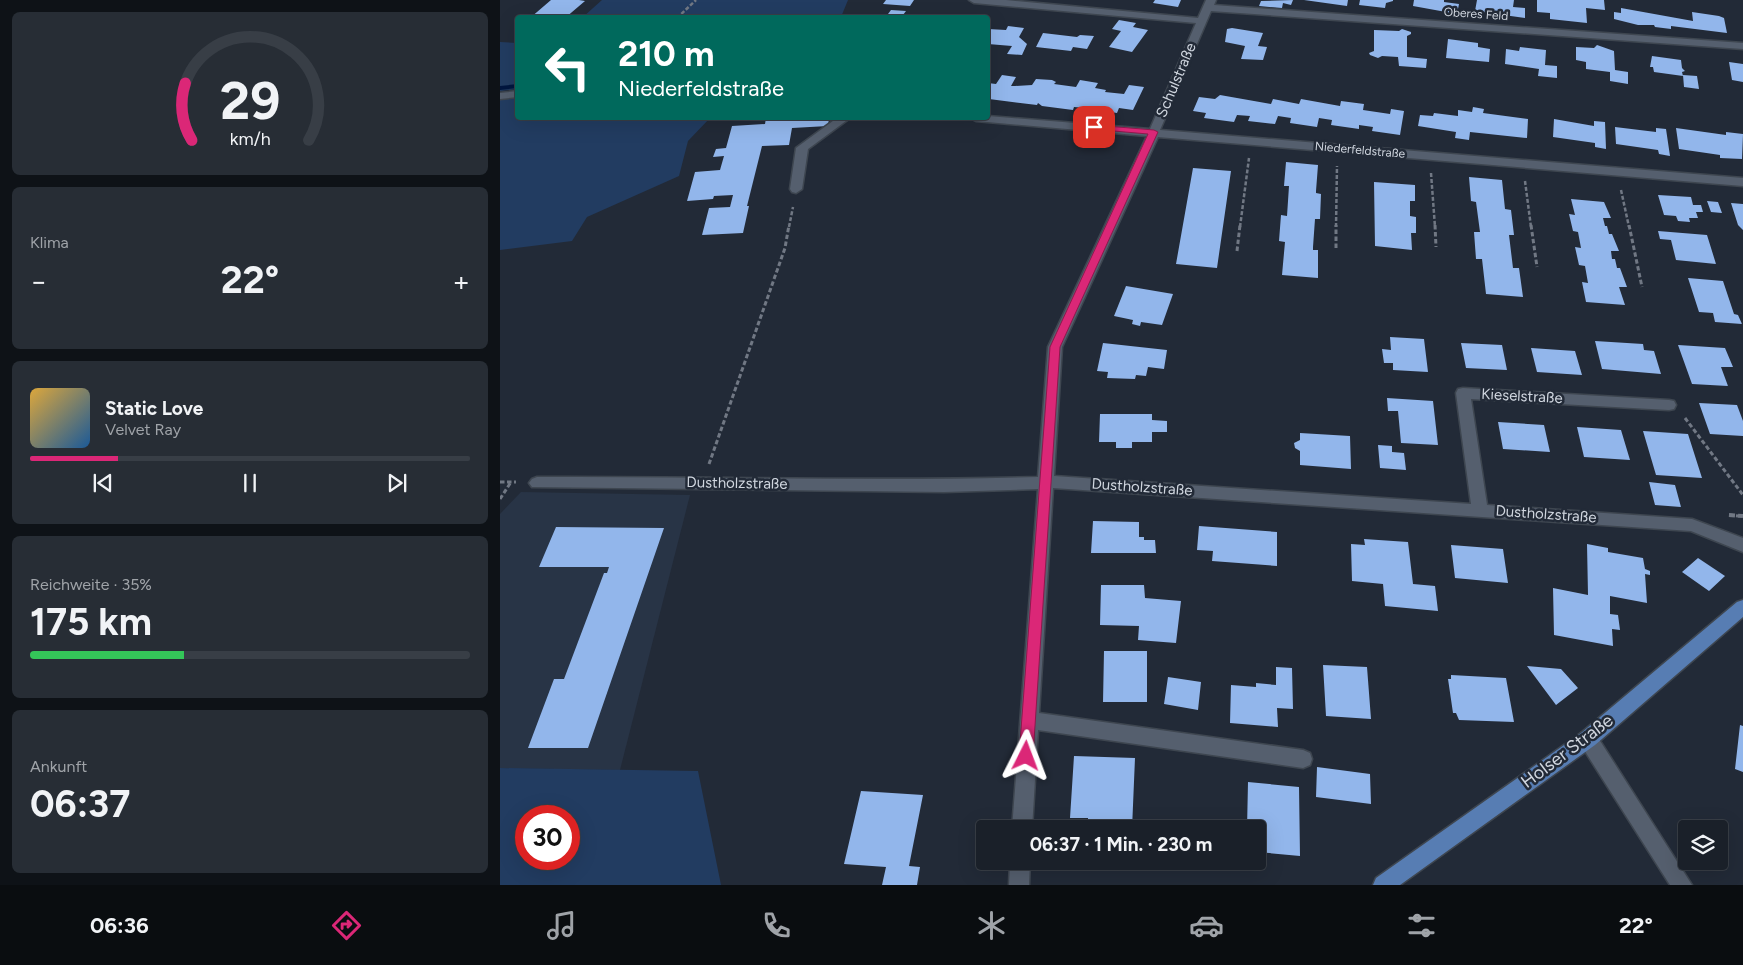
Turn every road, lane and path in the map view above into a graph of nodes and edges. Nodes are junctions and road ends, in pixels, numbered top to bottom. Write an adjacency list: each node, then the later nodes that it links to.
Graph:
1 (696, 0): 4 (path)
2 (974, 0): 5 (street)
3 (1209, 4): 5 (street, Schulstraße); 6 (street, Oberes Feld)
4 (680, 15)
5 (1202, 21): 11 (street, Schulstraße)
6 (1743, 46)
7 (515, 94): 8 (street)
8 (500, 96)
9 (990, 119): 11 (street, Niederfeldstraße)
10 (841, 120): 18 (street)
11 (1154, 132): 12 (street, Niederfeldstraße); 27 (street, Schulstraße)
12 (1252, 140): 13 (street, Niederfeldstraße); 21 (path)
13 (1338, 148): 14 (street, Niederfeldstraße); 20 (path)
14 (1430, 156): 15 (street, Niederfeldstraße); 19 (path)
15 (1523, 163): 16 (street, Niederfeldstraße); 22 (path)
16 (1616, 171): 17 (street, Niederfeldstraße); 23 (path)
17 (1743, 182)
18 (796, 189): 26 (path)
19 (1436, 247)
20 (1336, 248)
21 (1237, 251)
22 (1537, 267)
23 (1642, 287)
24 (1669, 404): 29 (path); 31 (street, Kieselstraße)
25 (511, 482): 30 (path)
26 (702, 482): 27 (street, Dustholzstraße); 28 (street, Dustholzstraße)
27 (1044, 482): 31 (street, Dustholzstraße); 34 (street, Schulstraße)
28 (536, 483)
29 (1743, 495)
30 (500, 499)
31 (1480, 509): 32 (street, Dustholzstraße)
32 (1743, 544)
33 (1743, 607): 35 (main road, Holser Straße)
34 (1028, 720): 36 (street); 37 (street, Schulstraße)
35 (1588, 739): 40 (main road, Holser Straße); 41 (street)
36 (1303, 759)
37 (1022, 820)
38 (1020, 870): 39 (street)
39 (1019, 885)
40 (1384, 885)
41 (1682, 885)

